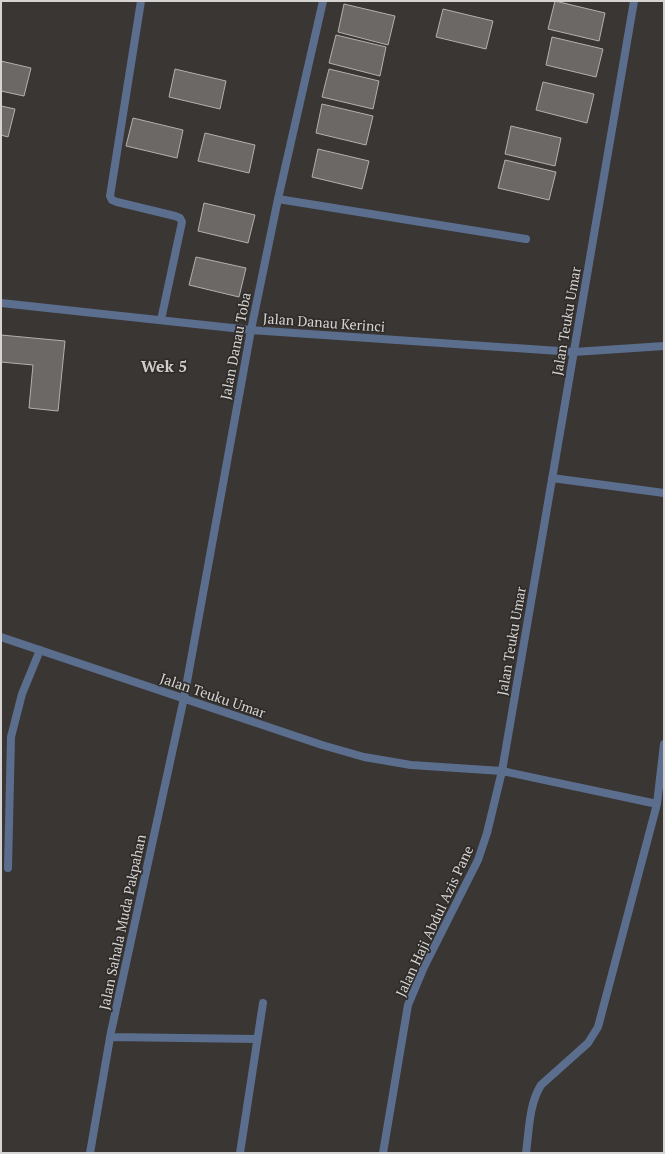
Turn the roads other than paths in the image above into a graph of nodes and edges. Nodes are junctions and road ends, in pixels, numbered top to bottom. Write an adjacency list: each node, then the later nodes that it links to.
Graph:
1 (141, 1): 7 (street)
2 (323, 1): 4 (street, Jalan Danau Toba)
3 (634, 1): 10 (street, Jalan Teuku Umar)
4 (278, 199): 5 (street); 8 (street, Jalan Danau Toba)
5 (526, 239)
6 (1, 303): 7 (street, Jalan Danau Kerinci)
7 (161, 320): 8 (street, Jalan Danau Kerinci)
8 (251, 330): 10 (street, Jalan Danau Kerinci); 15 (street, Jalan Danau Toba)
9 (664, 346): 10 (street, Jalan Danau Kerinci)
10 (574, 352): 11 (street, Jalan Teuku Umar)
11 (552, 478): 12 (street); 17 (street, Jalan Teuku Umar)
12 (664, 494)
13 (1, 637): 14 (street, Jalan Teuku Umar)
14 (40, 650): 15 (street, Jalan Teuku Umar); 19 (street)
15 (184, 698): 17 (street, Jalan Teuku Umar); 21 (street, Jalan Sahala Muda Pakpahan)
16 (664, 744): 18 (street)
17 (502, 771): 18 (street); 25 (street, Jalan Haji Abdul Azis Pane)
18 (657, 804): 26 (street)
19 (8, 868)
20 (263, 1003): 22 (street)
21 (110, 1037): 22 (street); 23 (street, Jalan Sahala Muda Pakpahan)
22 (257, 1039): 24 (street)
23 (90, 1153)
24 (240, 1153)
25 (383, 1153)
26 (526, 1153)

